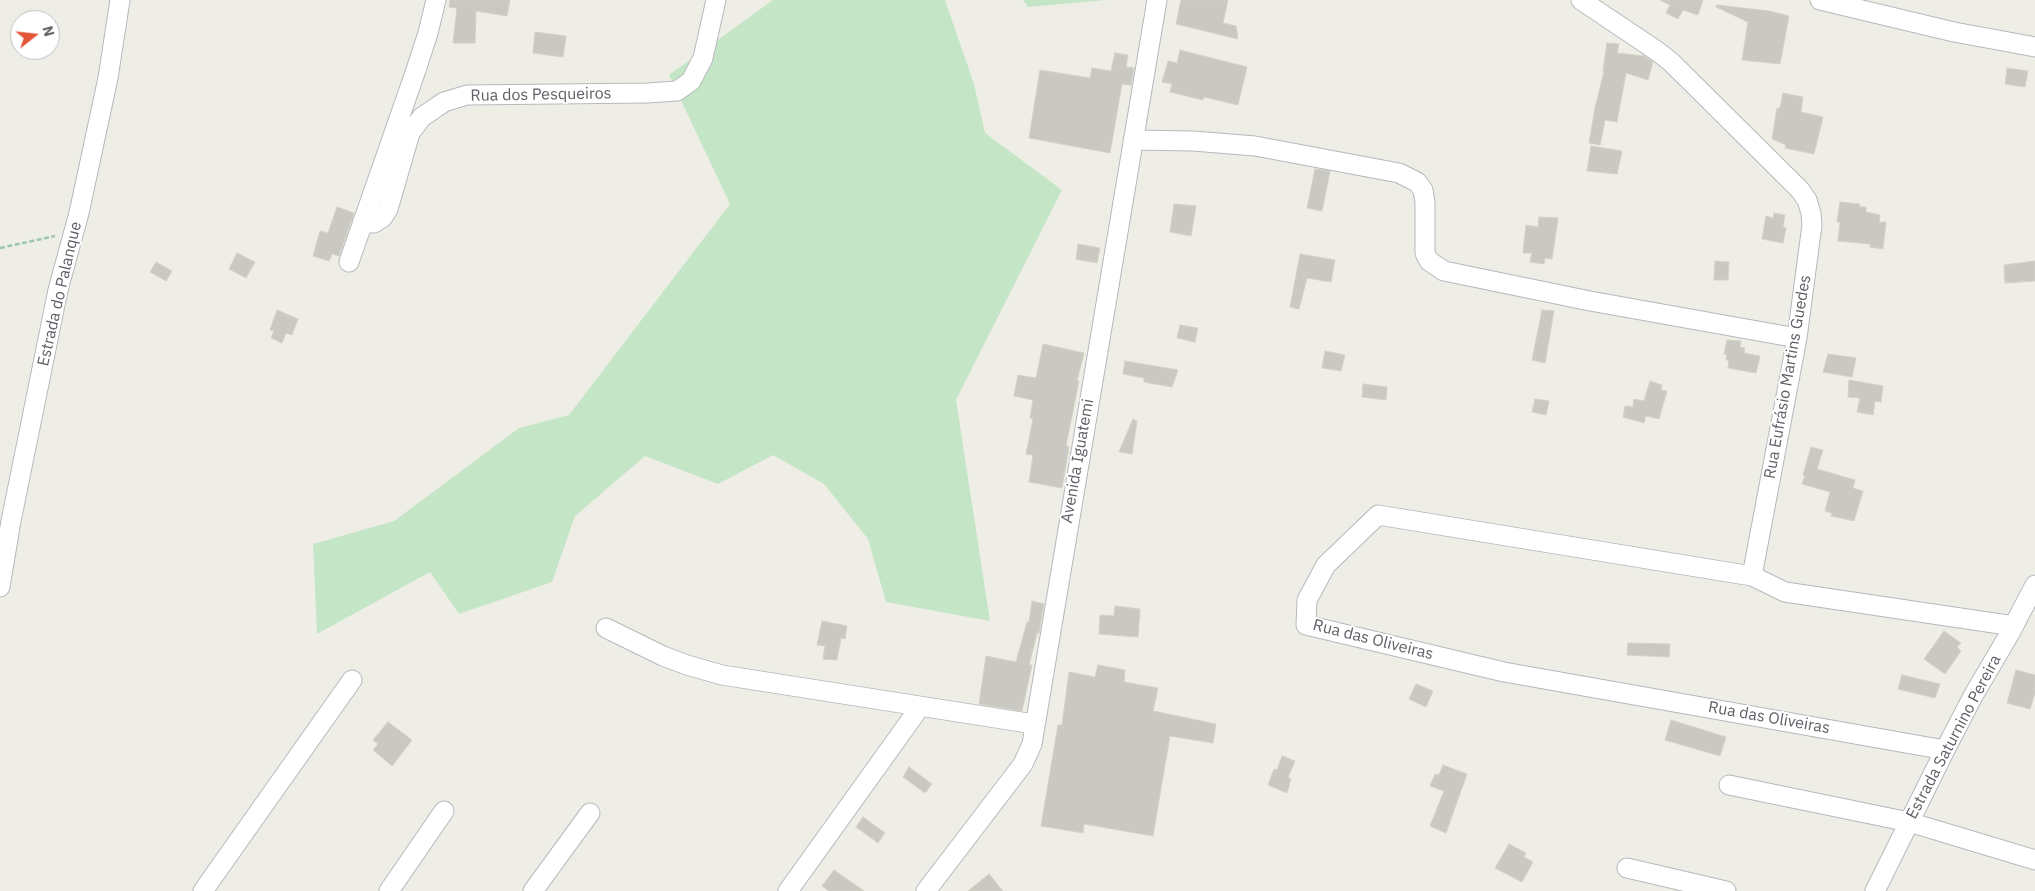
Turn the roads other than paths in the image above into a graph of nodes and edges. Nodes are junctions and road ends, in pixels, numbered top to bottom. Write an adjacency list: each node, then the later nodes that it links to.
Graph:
1 (120, 0): 12 (street, Estrada do Palanque)
2 (436, 0): 9 (street)
3 (716, 0): 9 (street, Rua dos Pesqueiros)
4 (1157, 0): 8 (street, Avenida Iguatemi)
5 (1820, 0): 7 (street)
6 (1586, 4): 11 (street, Rua Eufrásio Martins Guedes)
7 (2035, 47)
8 (1133, 140): 11 (street); 20 (street, Avenida Iguatemi)
9 (362, 223): 10 (street)
10 (348, 262)
11 (1797, 338): 13 (street, Rua Eufrásio Martins Guedes)
12 (6, 516): 15 (street, Estrada do Palanque)
13 (1752, 576): 16 (street); 21 (street, Rua das Oliveiras)
14 (2035, 585): 16 (street, Estrada Saturnino Pereira)
15 (0, 587)
16 (2014, 626): 21 (street, Estrada Saturnino Pereira)
17 (606, 628): 19 (street)
18 (352, 680): 28 (street)
19 (920, 707): 20 (street); 31 (street)
20 (1034, 724): 32 (street, Avenida Iguatemi)
21 (1945, 750): 25 (street, Estrada Saturnino Pereira)
22 (1729, 785): 25 (street)
23 (444, 811): 29 (street)
24 (590, 813): 30 (street)
25 (1909, 822): 26 (street); 34 (street, Estrada Saturnino Pereira)
26 (2035, 860)
27 (1627, 868): 33 (street)
28 (203, 891)
29 (388, 891)
30 (533, 891)
31 (788, 891)
32 (926, 891)
33 (1726, 891)
34 (1875, 891)

